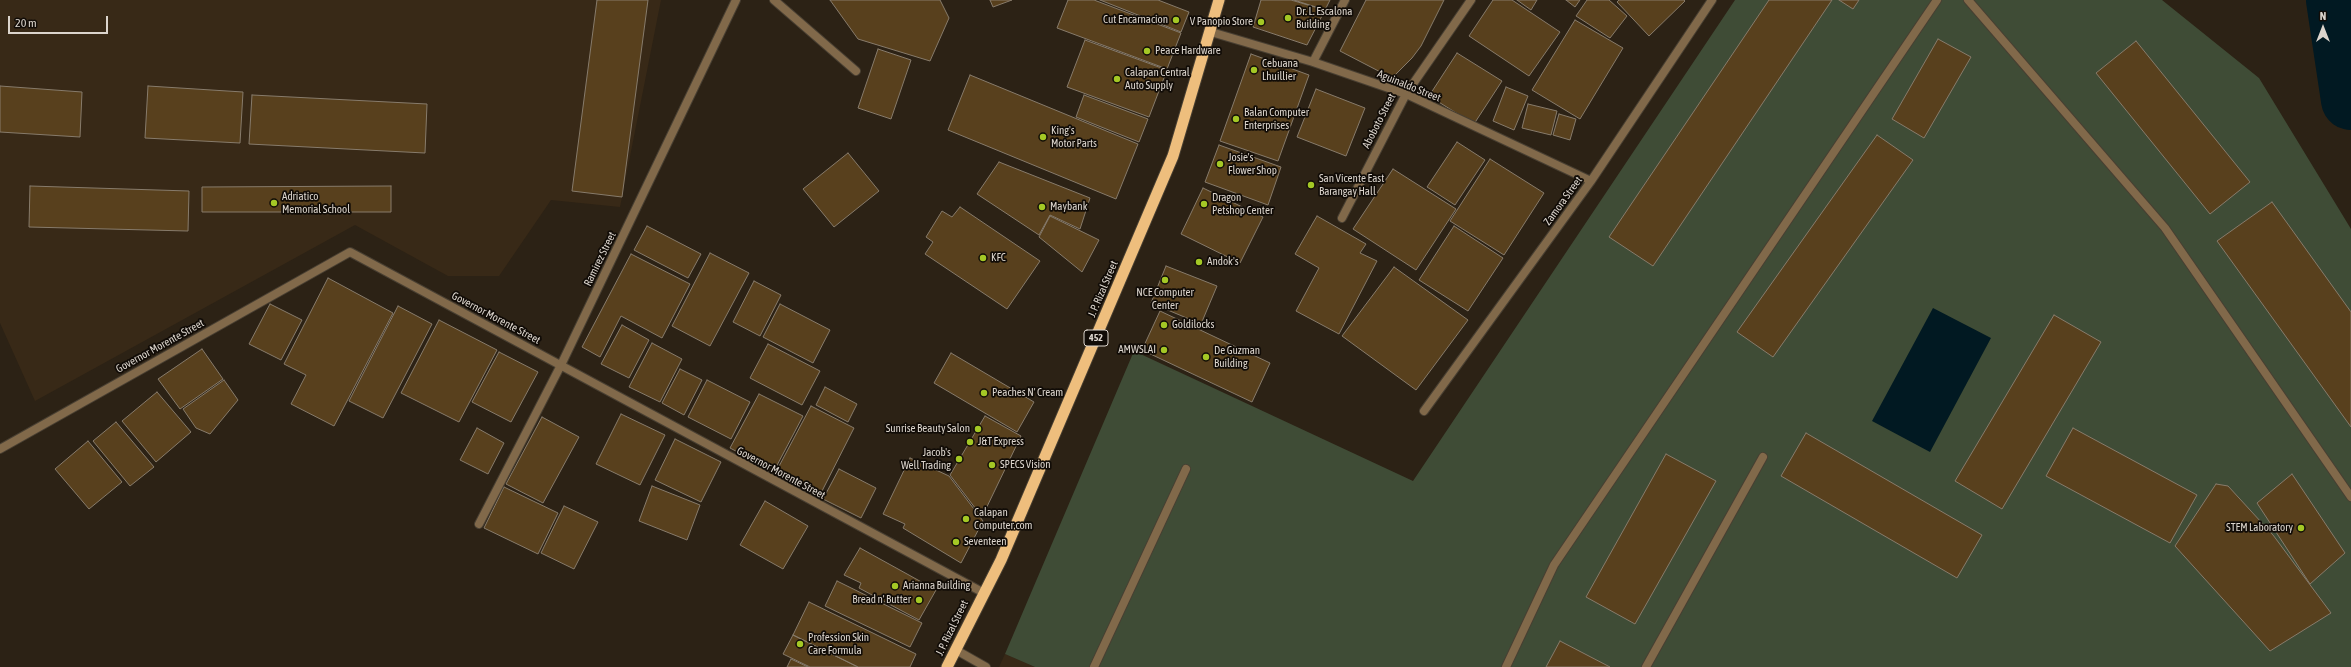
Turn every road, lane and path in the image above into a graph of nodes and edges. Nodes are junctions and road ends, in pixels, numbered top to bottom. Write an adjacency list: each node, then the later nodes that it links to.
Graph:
1 (736, 0): 15 (street, Ramirez Street)
2 (774, 0): 11 (street)
3 (1219, 0): 9 (highway, J. P. Rizal Street / 452)
4 (1345, 0): 10 (street)
5 (1471, 0): 12 (street, Aboboto Street)
6 (1712, 0): 13 (street, Zamora Street)
7 (1938, 0): 27 (street)
8 (1968, 0): 20 (street)
9 (1211, 32): 10 (street, Aguinaldo Street); 22 (highway, J. P. Rizal Street / 452)
10 (1313, 62): 12 (street, Aguinaldo Street)
11 (856, 71)
12 (1406, 94): 13 (street, Aguinaldo Street); 14 (street, Aboboto Street)
13 (1591, 181): 16 (street, Zamora Street)
14 (1342, 218)
15 (561, 365): 17 (street, Governor Morente Street); 21 (street, Ramirez Street); 22 (street, Governor Morente Street)
16 (1424, 411)
17 (0, 447)
18 (1763, 457): 28 (street)
19 (1186, 469): 24 (street)
20 (2351, 498)
21 (479, 524)
22 (984, 593): 23 (highway, J. P. Rizal Street / 452)
23 (956, 650): 25 (highway, J. P. Rizal Street / 452); 26 (street)
24 (1097, 666)
25 (947, 667)
26 (986, 667)
27 (1506, 667)
28 (1646, 667)

